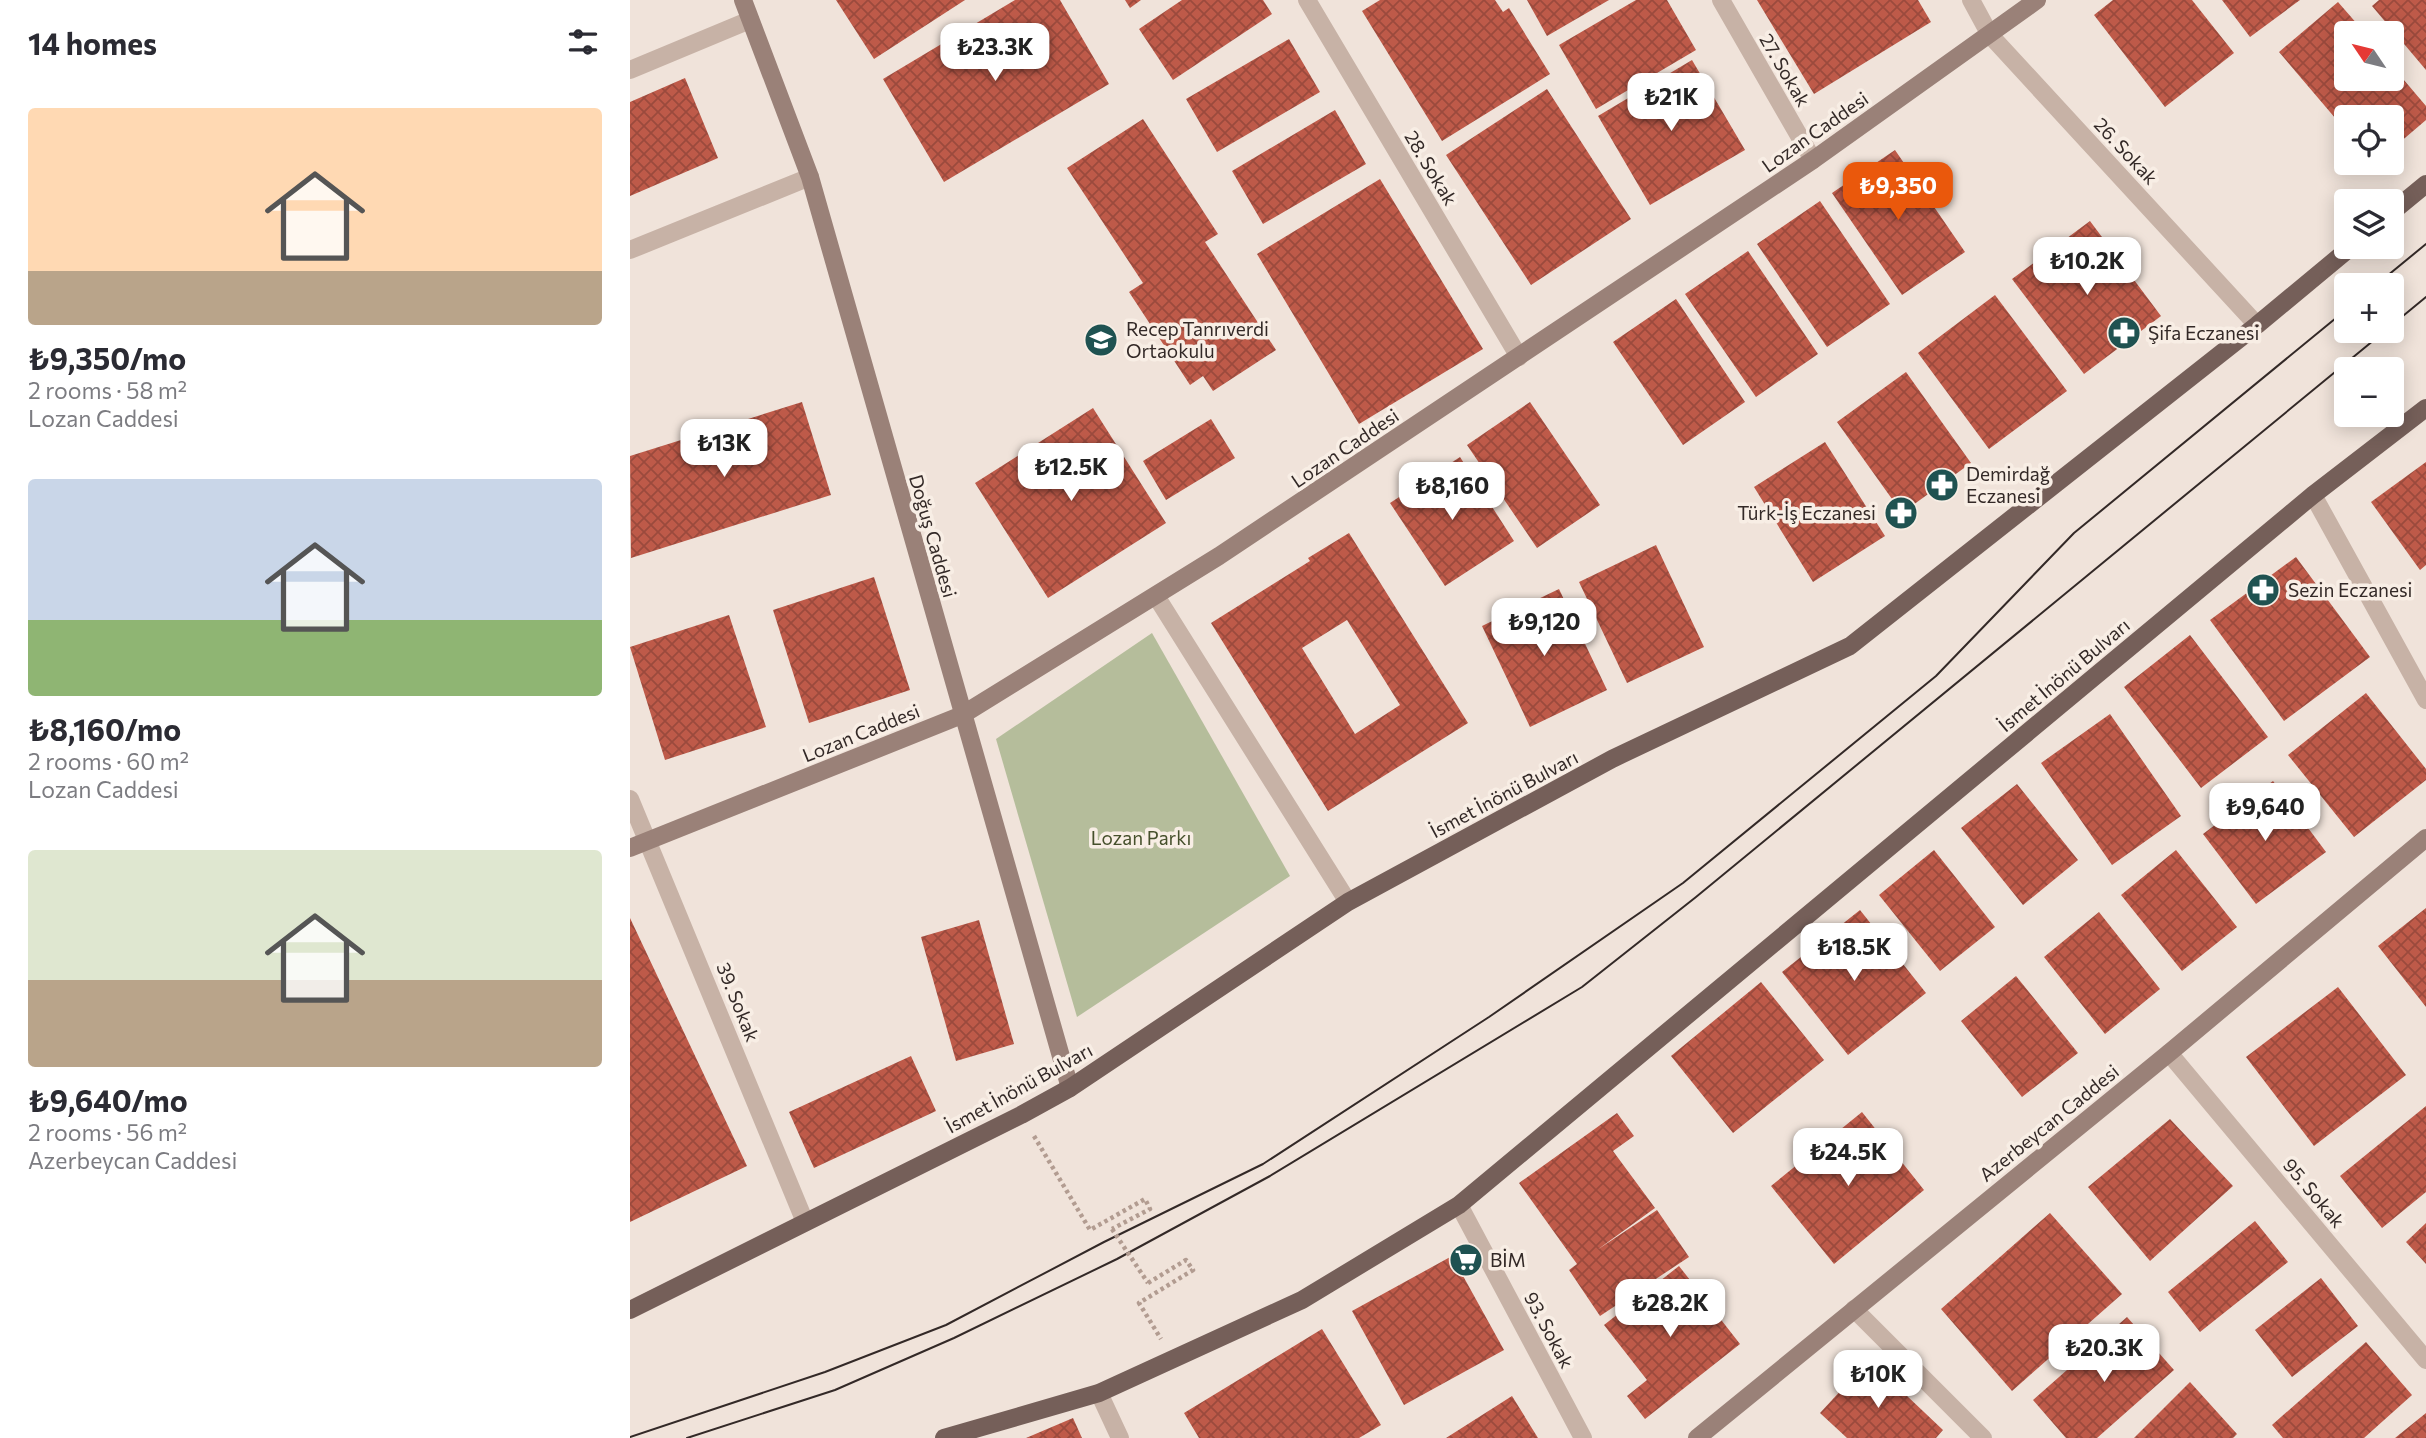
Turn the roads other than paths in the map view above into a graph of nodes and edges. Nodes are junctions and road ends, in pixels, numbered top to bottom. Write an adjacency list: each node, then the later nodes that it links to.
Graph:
1 (743, 0): 6 (main road, Doğuş Caddesi)
2 (1307, 0): 16 (street, 28. Sokak)
3 (1721, 0): 9 (street, 27. Sokak)
4 (1971, 0): 7 (street, 26. Sokak)
5 (2037, 0): 7 (main road, Lozan Caddesi)
6 (750, 20): 8 (street); 10 (main road, Doğuş Caddesi)
7 (1990, 35): 9 (main road, Lozan Caddesi); 15 (street, 26. Sokak)
8 (630, 70)
9 (1813, 160): 16 (main road, Lozan Caddesi)
10 (810, 177): 13 (street); 21 (main road, Doğuş Caddesi)
11 (2426, 184): 12 (main road)
12 (2404, 202)
13 (630, 250)
14 (2337, 259): 15 (main road, İsmet İnönü Bulvarı)
15 (2257, 325): 26 (main road, İsmet İnönü Bulvarı)
16 (1519, 357): 19 (main road, Lozan Caddesi)
17 (2426, 408): 18 (main road, İsmet İnönü Bulvarı)
18 (2313, 495): 20 (street); 29 (main road, İsmet İnönü Bulvarı)
19 (1156, 596): 21 (main road, Lozan Caddesi); 26 (street)
20 (2426, 701)
21 (962, 715): 24 (main road, Lozan Caddesi); 28 (main road, Doğuş Caddesi)
22 (630, 799): 24 (street, 39. Sokak)
23 (2426, 838): 27 (main road, Azerbeycan Caddesi)
24 (649, 841): 25 (main road, Lozan Caddesi); 30 (street, 39. Sokak)
25 (630, 848)
26 (1348, 902): 28 (main road, İsmet İnönü Bulvarı)
27 (2169, 1053): 31 (main road, Azerbeycan Caddesi); 33 (street, 95. Sokak)
28 (1070, 1088): 30 (main road, İsmet İnönü Bulvarı)
29 (1459, 1205): 34 (main road, İsmet İnönü Bulvarı); 37 (street, 93. Sokak)
30 (805, 1222): 32 (main road, İsmet İnönü Bulvarı)
31 (1854, 1309): 38 (main road, Azerbeycan Caddesi); 39 (street)
32 (630, 1310)
33 (2426, 1360)
34 (1099, 1393): 35 (main road, İsmet İnönü Bulvarı); 36 (street)
35 (944, 1438)
36 (1120, 1438)
37 (1583, 1438)
38 (1697, 1438)
39 (1983, 1438)

